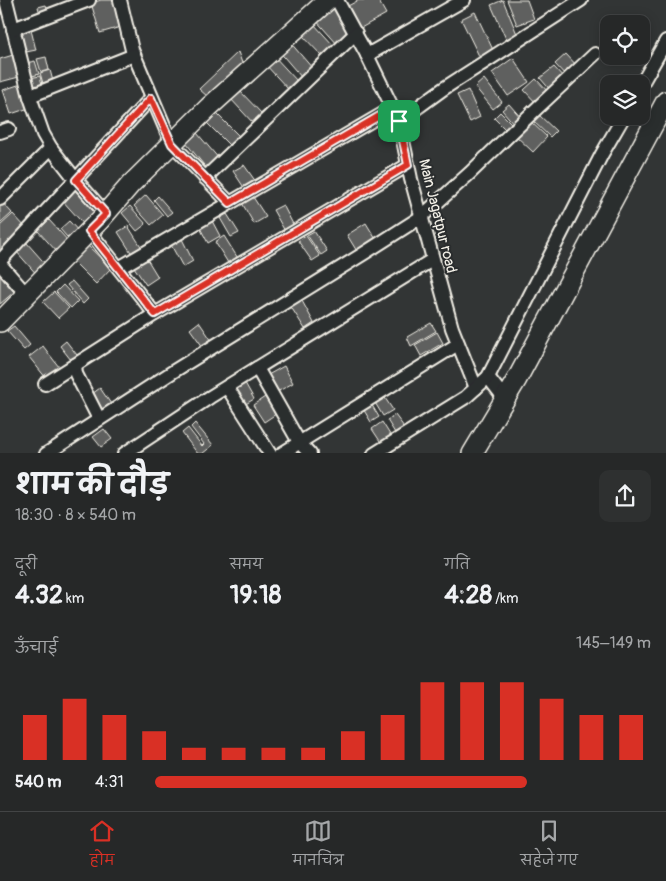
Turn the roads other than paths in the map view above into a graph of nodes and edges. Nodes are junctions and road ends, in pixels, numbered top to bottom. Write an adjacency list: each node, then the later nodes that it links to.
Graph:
1 (6, 0): 8 (street)
2 (89, 0): 8 (street)
3 (120, 0): 12 (street)
4 (328, 0): 21 (street)
5 (337, 0): 9 (street, Main Jagatpur road)
6 (464, 0): 13 (street)
7 (581, 0): 19 (street)
8 (14, 30): 15 (street)
9 (356, 34): 13 (street, Main Jagatpur road); 24 (street)
10 (666, 40): 14 (street)
11 (595, 54): 29 (street)
12 (134, 55): 15 (street); 16 (street)
13 (368, 55): 18 (street, Main Jagatpur road)
14 (647, 75)
15 (30, 96): 22 (street)
16 (151, 98): 21 (street); 25 (street)
17 (666, 101): 44 (street)
18 (393, 108): 19 (street, Main Jagatpur road); 27 (street)
19 (399, 121): 23 (street, Main Jagatpur road)
20 (619, 125): 40 (street)
21 (172, 144): 24 (street); 28 (street)
22 (51, 148): 25 (street); 26 (street)
23 (408, 165): 29 (street, Main Jagatpur road); 35 (street)
24 (205, 178): 27 (street)
25 (76, 180): 28 (street); 32 (street)
26 (0, 199)
27 (230, 203): 33 (street)
28 (106, 214): 30 (street)
29 (421, 217): 31 (street, Main Jagatpur road); 45 (street)
30 (89, 231): 33 (street); 34 (street)
31 (432, 260): 37 (street, Main Jagatpur road); 39 (street)
32 (0, 262): 34 (street)
33 (119, 268): 35 (street)
34 (27, 295): 36 (street)
35 (155, 314): 38 (street)
36 (0, 322)
37 (458, 344): 43 (street, Main Jagatpur road); 46 (street)
38 (75, 365): 41 (street); 45 (street)
39 (257, 368): 42 (street); 46 (street)
40 (488, 377): 43 (street); 44 (street)
41 (45, 384)
42 (227, 387): 48 (street); 49 (street)
43 (476, 388): 52 (street)
44 (505, 399): 53 (street)
45 (99, 419): 47 (street)
46 (299, 442): 50 (street); 51 (street)
47 (48, 453)
48 (126, 453)
49 (269, 453)
50 (282, 453)
51 (309, 453)
52 (376, 453)
53 (473, 453)

